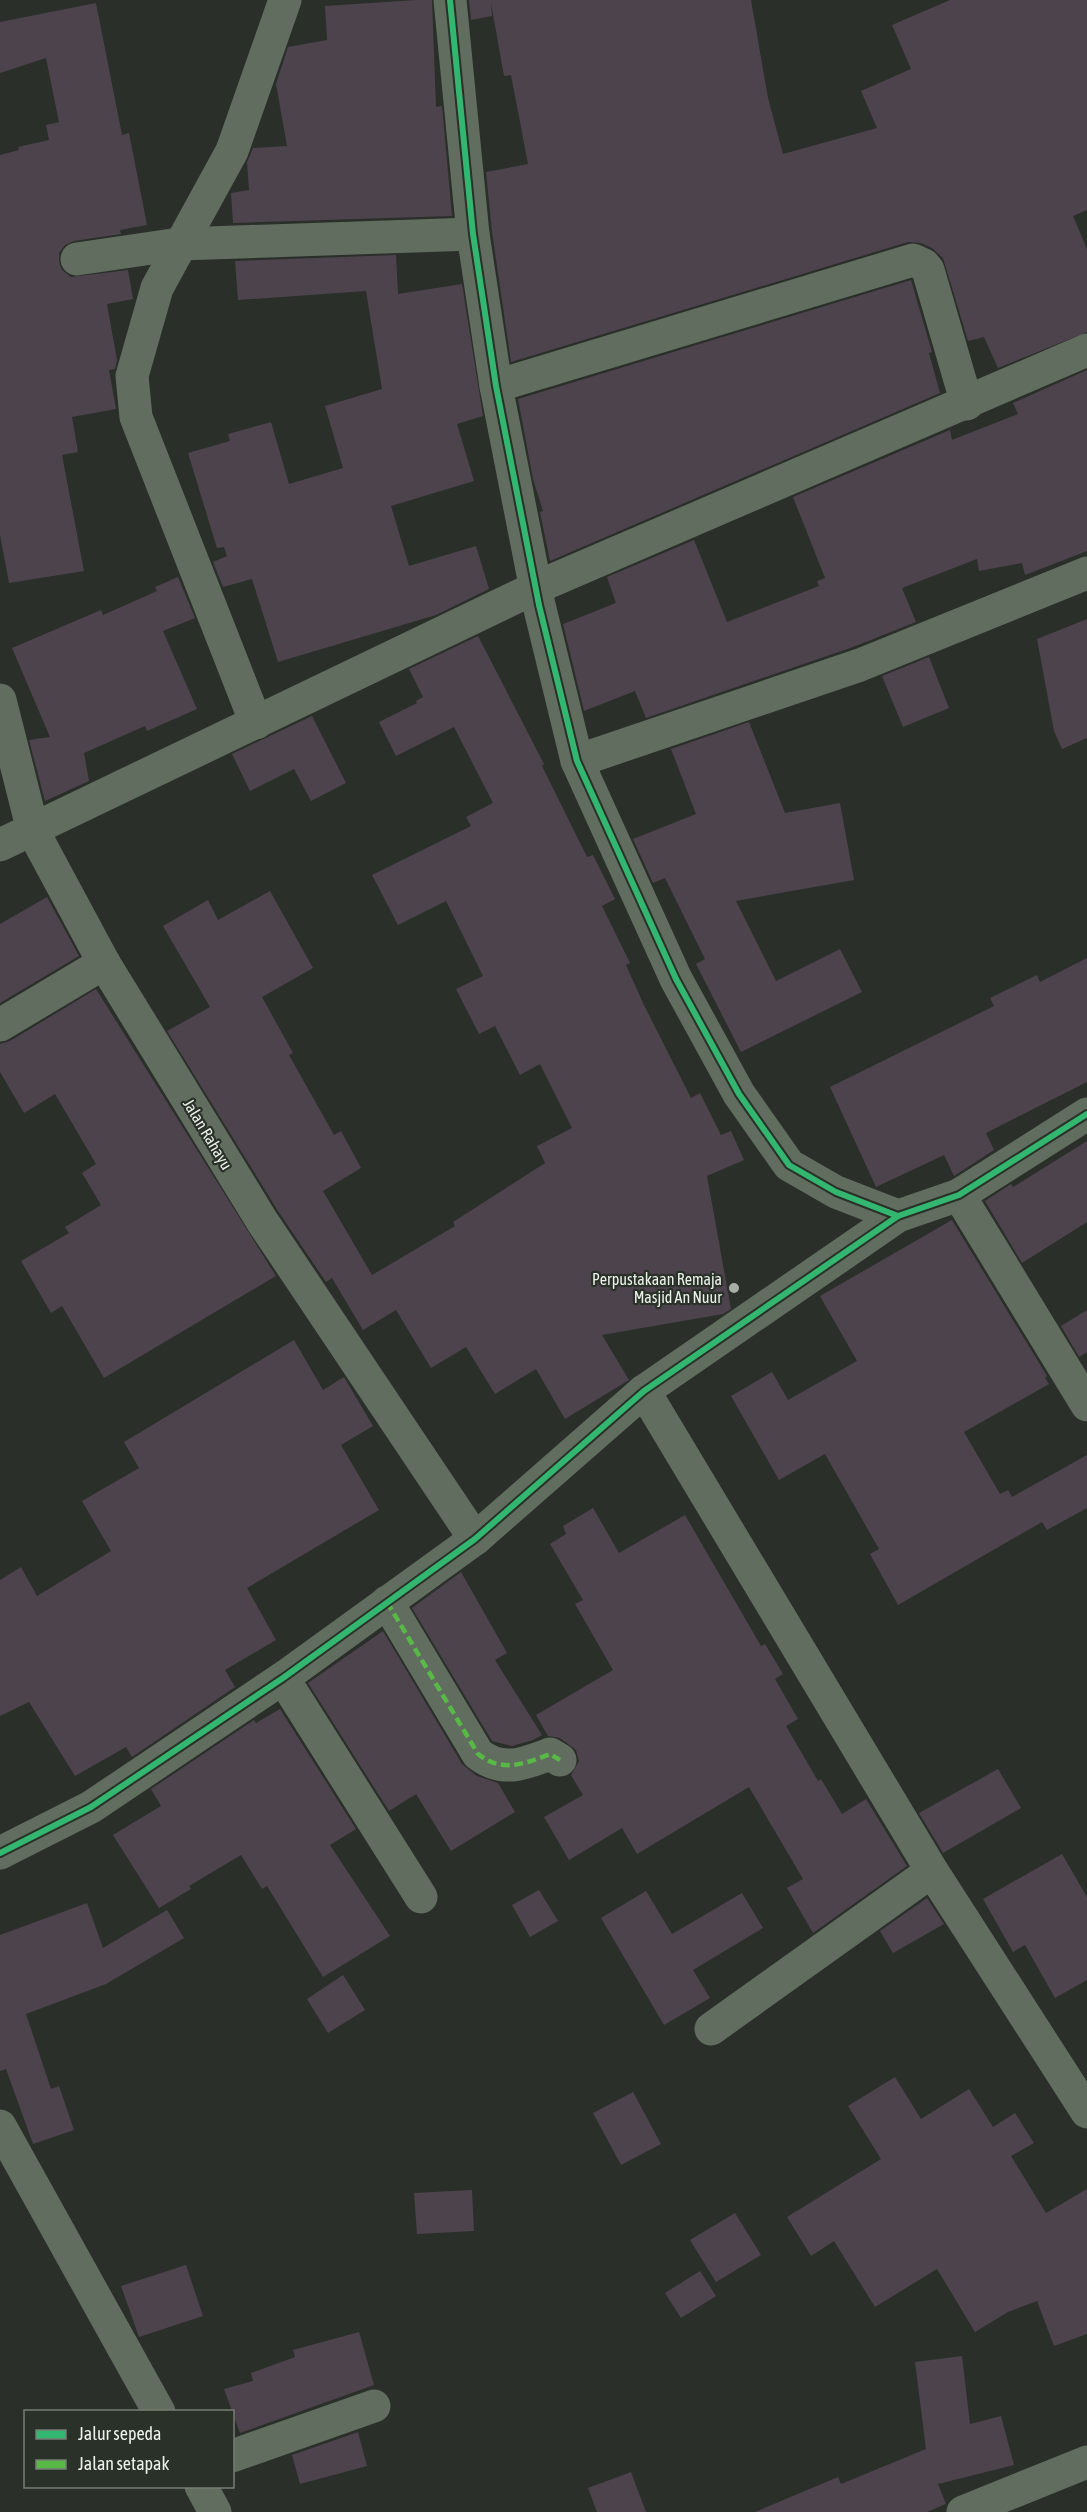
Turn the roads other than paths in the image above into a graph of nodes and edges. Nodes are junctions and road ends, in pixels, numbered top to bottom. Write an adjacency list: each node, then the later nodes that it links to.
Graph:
1 (285, 0): 4 (street)
2 (450, 0): 3 (street)
3 (473, 234): 4 (street); 7 (street)
4 (179, 244): 5 (street); 12 (street)
5 (77, 259)
6 (1087, 350): 8 (street)
7 (496, 387): 8 (street); 10 (street)
8 (967, 404): 10 (street)
9 (1087, 573): 13 (street)
10 (537, 587): 12 (street); 13 (street)
11 (0, 700): 14 (street, Jalan Rahayu)
12 (256, 723): 14 (street)
13 (577, 761): 20 (street)
14 (33, 831): 15 (street); 16 (street, Jalan Rahayu)
15 (0, 845)
16 (104, 963): 17 (street); 23 (street, Jalan Rahayu)
17 (0, 1025)
18 (1087, 1114): 19 (street)
19 (959, 1195): 20 (street); 22 (street)
20 (898, 1216): 21 (street)
21 (644, 1391): 23 (street); 28 (street)
22 (1087, 1405)
23 (475, 1539): 24 (street)
24 (387, 1602): 25 (street); 26 (street)
25 (283, 1678): 27 (street); 29 (street)
26 (560, 1760)
27 (0, 1853)
28 (932, 1870): 30 (street); 31 (street)
29 (421, 1897)
30 (711, 2029)
31 (1087, 2112)
32 (0, 2126): 34 (street)
33 (374, 2406): 35 (street)
34 (158, 2410)
35 (234, 2455)
36 (1087, 2462): 39 (street)
37 (202, 2488): 38 (street)
38 (215, 2512)
39 (963, 2512)

